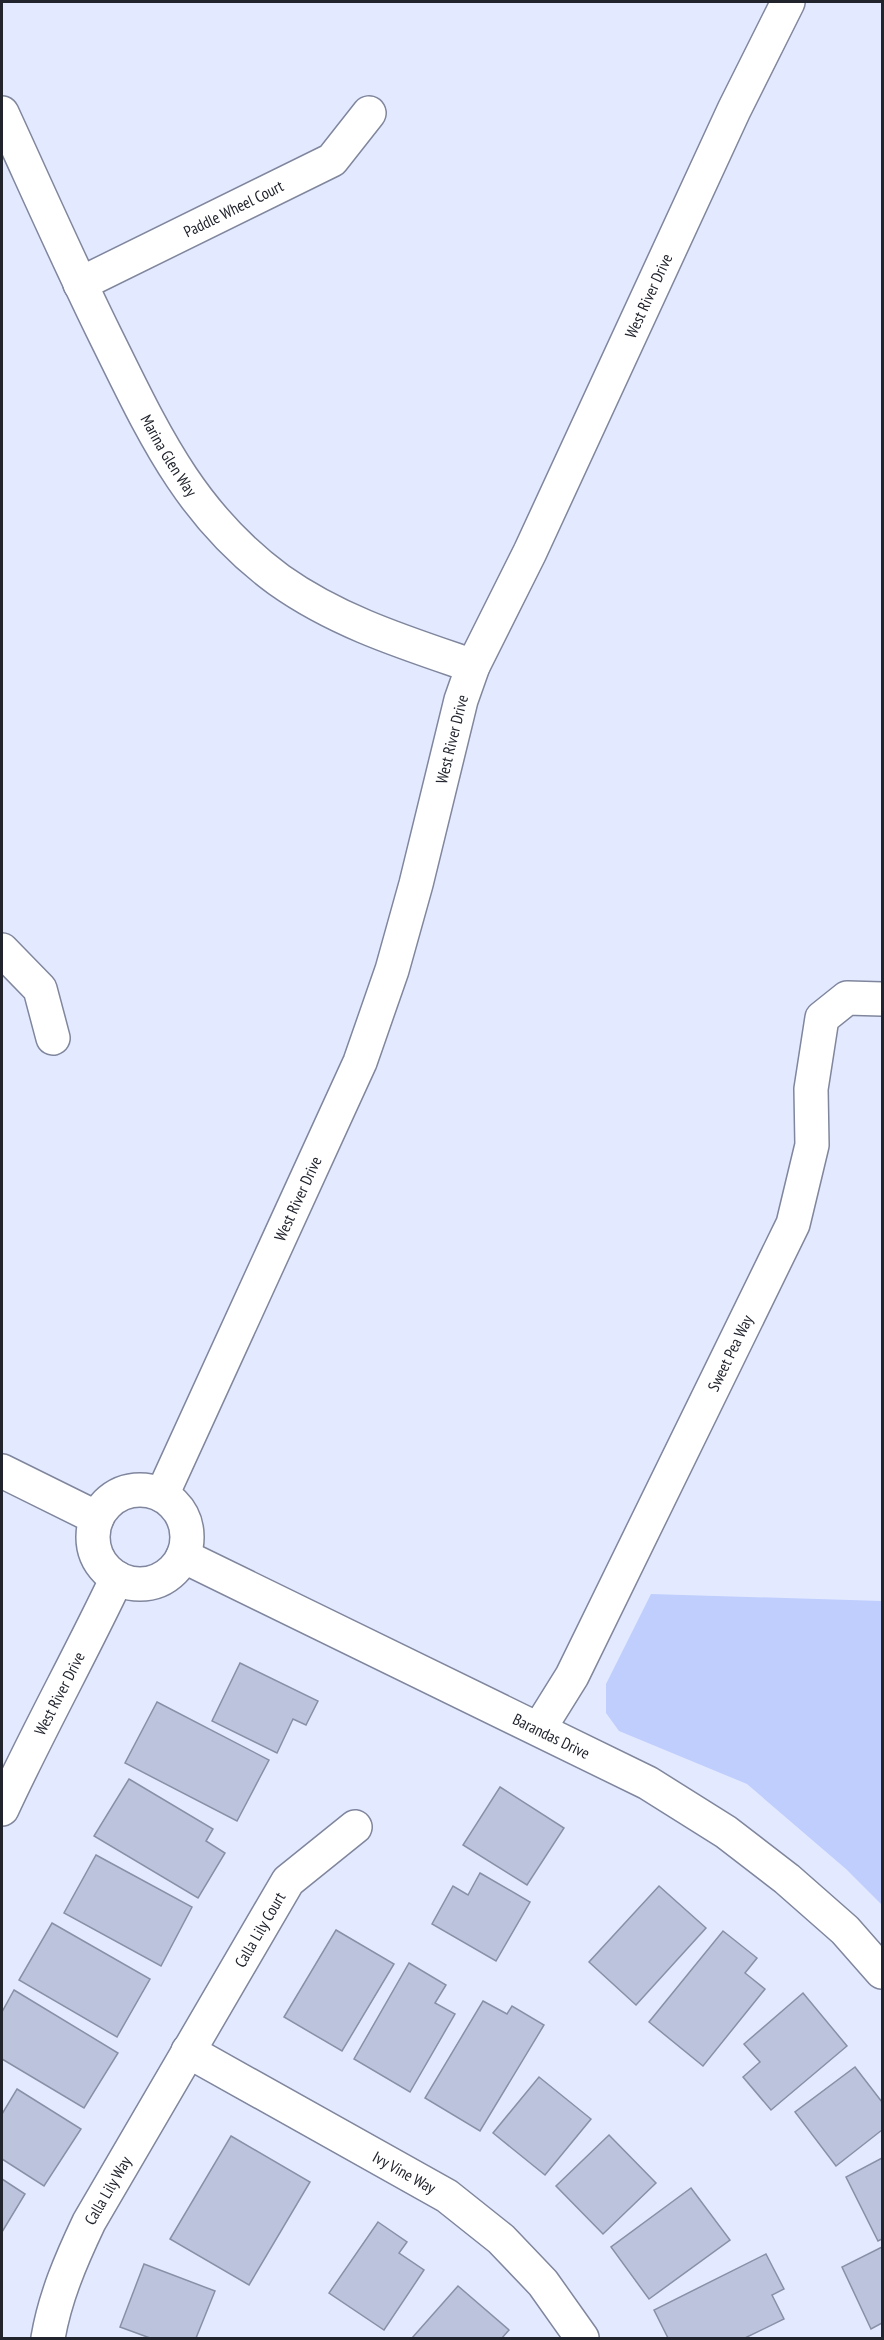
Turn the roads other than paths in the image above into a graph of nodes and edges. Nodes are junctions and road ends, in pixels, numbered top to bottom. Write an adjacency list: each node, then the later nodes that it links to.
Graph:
1 (788, 2): 5 (street, West River Drive)
2 (2, 113): 4 (street, Marina Glen Way)
3 (369, 113): 4 (street, Paddle Wheel Court)
4 (80, 284): 5 (street, Marina Glen Way)
5 (473, 666): 10 (street, West River Drive)
6 (2, 951): 8 (street)
7 (882, 999): 14 (street, Sweet Pea Way)
8 (53, 1038)
9 (2, 1471): 11 (street)
10 (162, 1495): 11 (street); 12 (street)
11 (97, 1518): 13 (street)
12 (183, 1556): 13 (street); 14 (street, Barandas Drive)
13 (117, 1578): 15 (street, West River Drive)
14 (539, 1729): 17 (street, Barandas Drive)
15 (2, 1809)
16 (355, 1827): 18 (street, Calla Lily Court)
17 (882, 1972)
18 (188, 2051): 19 (street, Calla Lily Way); 20 (street, Ivy Vine Way)
19 (48, 2338)
20 (582, 2338)

